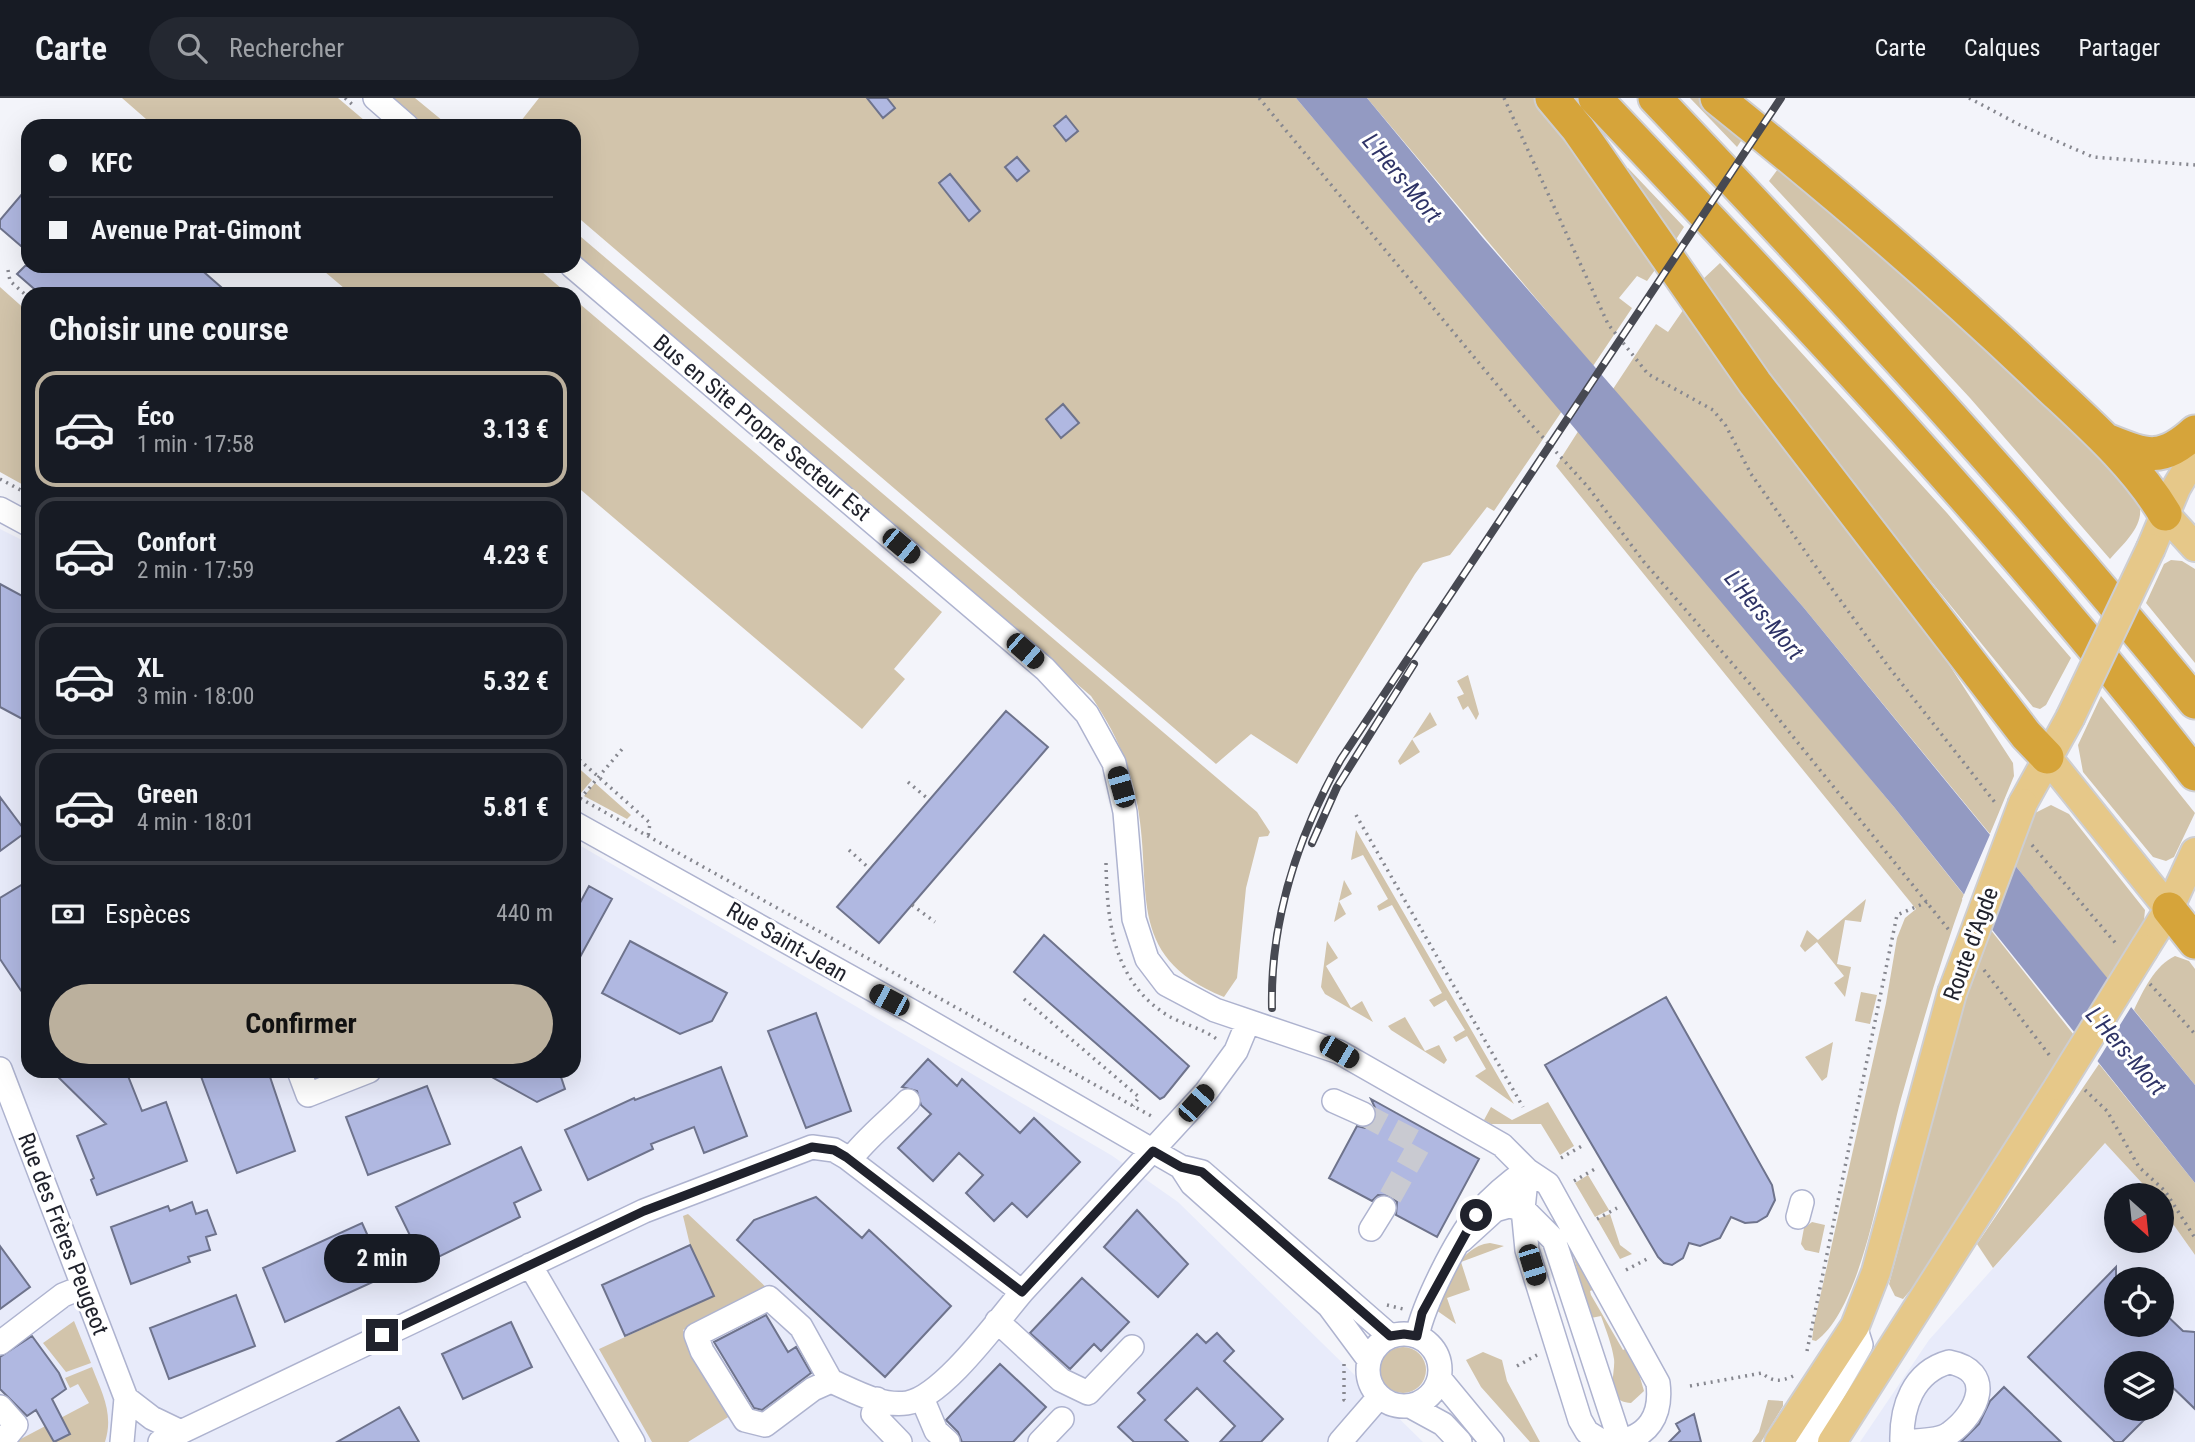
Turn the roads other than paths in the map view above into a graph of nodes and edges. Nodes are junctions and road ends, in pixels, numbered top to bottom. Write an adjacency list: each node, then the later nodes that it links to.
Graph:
1 (375, 98): 6 (street)
2 (1552, 98): 18 (highway)
3 (1595, 98): 19 (highway)
4 (1655, 98): 17 (highway)
5 (1717, 98): 11 (highway)
6 (400, 119)
7 (563, 273): 8 (street, Bus en Site Propre Secteur Est)
8 (580, 287)
9 (581, 288): 24 (street, Bus en Site Propre Secteur Est)
10 (2195, 432): 11 (highway)
11 (2105, 439): 14 (highway)
12 (2195, 456): 14 (main road, Route d'Agde)
13 (0, 509): 15 (street)
14 (2165, 514): 16 (main road); 18 (main road, Route d'Agde, bridge)
15 (21, 520)
16 (2195, 547)
17 (2195, 702)
18 (2047, 757): 22 (main road); 43 (main road, Route d'Agde, bridge)
19 (2195, 774)
20 (581, 827): 31 (street, Rue Saint-Jean)
21 (2192, 858): 22 (main road)
22 (2169, 909): 23 (highway); 59 (main road, bridge)
23 (2195, 942)
24 (1248, 1021): 31 (street); 34 (street, Bus en Site Propre Secteur Est)
25 (0, 1069): 40 (street, Rue des Frères Peugeot)
26 (302, 1078): 27 (street)
27 (351, 1078)
28 (908, 1101): 32 (street)
29 (1334, 1101): 30 (street)
30 (1363, 1114)
31 (1153, 1151): 33 (street, Rue Saint-Jean); 41 (street)
32 (850, 1160): 39 (street); 41 (street)
33 (1181, 1167): 44 (street, Rue Saint-Jean); 48 (street, Rue Saint-Jean)
34 (1527, 1170): 36 (street); 38 (street); 60 (street, Bus en Site Propre Secteur Est)
35 (1384, 1208): 37 (street)
36 (1522, 1209): 38 (street); 60 (street); 70 (street)
37 (1371, 1229)
38 (1461, 1241): 45 (street)
39 (530, 1265): 58 (street); 63 (street)
40 (83, 1287): 46 (street); 51 (street, Rue des Frères Peugeot)
41 (1022, 1292): 42 (street)
42 (998, 1321): 47 (street); 52 (street)
43 (1856, 1326): 72 (main road, Route d'Agde); 73 (street)
44 (1390, 1336): 45 (street); 48 (street)
45 (1417, 1336): 49 (street)
46 (0, 1343)
47 (1132, 1347)
48 (1369, 1360): 54 (street)
49 (1440, 1379): 55 (street); 69 (street)
50 (831, 1381): 50 (street); 53 (street)
51 (126, 1398): 58 (street); 62 (street, Rue des Frères Peugeot)
52 (922, 1398): 53 (street); 65 (street)
53 (877, 1399): 64 (street)
54 (1373, 1405): 55 (street); 67 (street)
55 (1410, 1406): 68 (street)
56 (0, 1407): 61 (street)
57 (1062, 1419): 66 (street)
58 (170, 1437)
59 (1839, 1438)
60 (1620, 1441): 71 (street, Bus en Site Propre Secteur Est)
61 (2, 1442)
62 (122, 1442)
63 (633, 1442)
64 (900, 1442)
65 (948, 1442)
66 (1040, 1442)
67 (1340, 1442)
68 (1460, 1442)
69 (1492, 1442)
70 (1603, 1442)
71 (1614, 1442)
72 (1779, 1442)
73 (1805, 1442)

